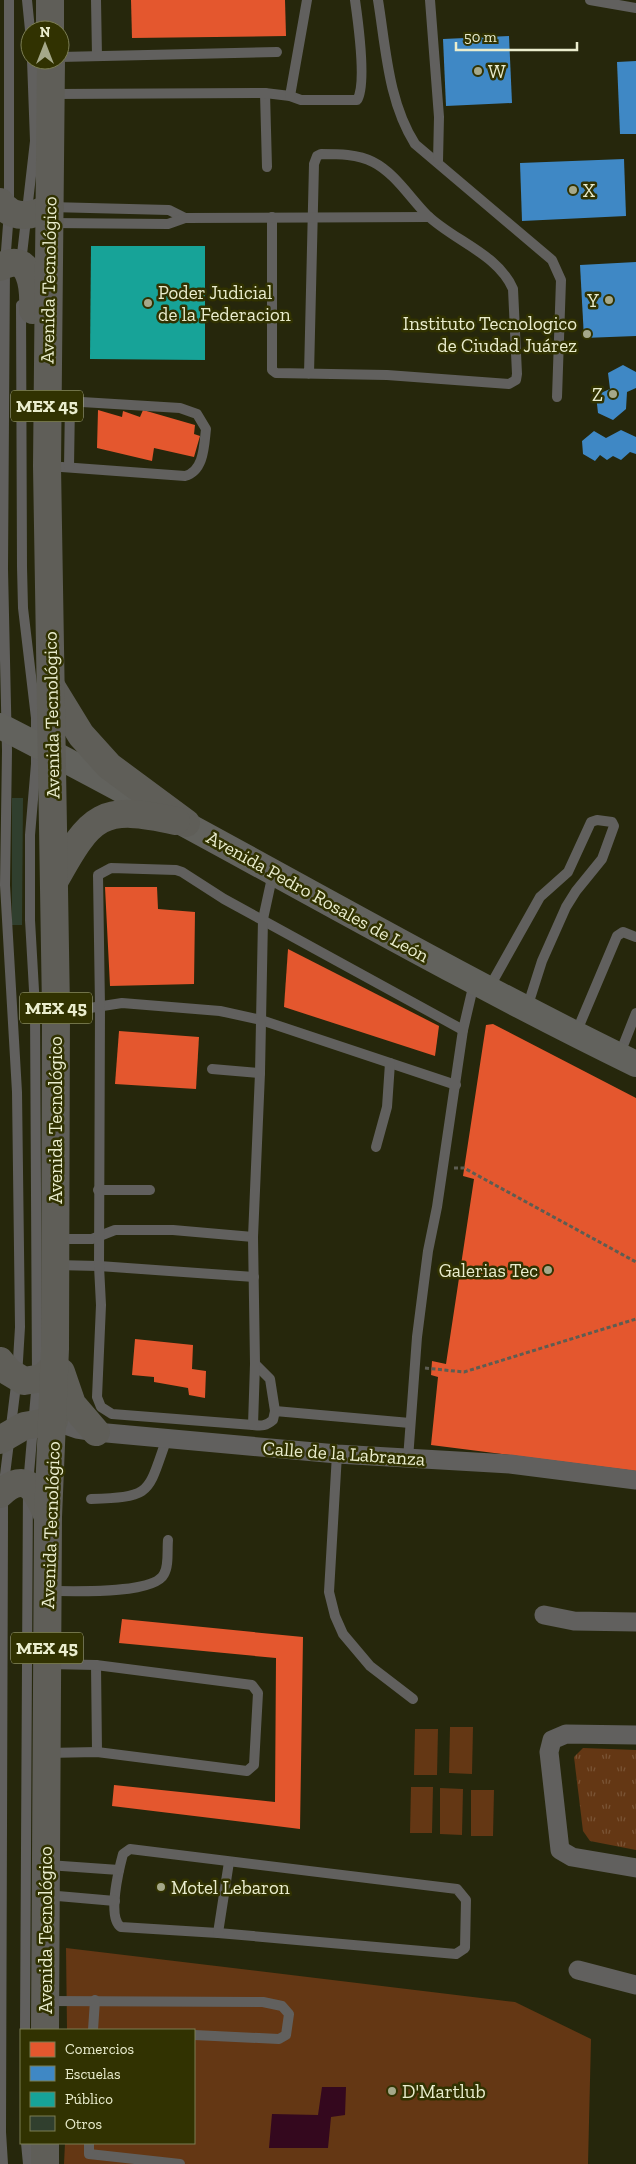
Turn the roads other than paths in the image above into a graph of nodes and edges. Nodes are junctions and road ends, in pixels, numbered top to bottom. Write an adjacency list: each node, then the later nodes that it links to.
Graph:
1 (9, 0): 24 (lane)
2 (27, 0): 11 (lane)
3 (50, 0): 12 (main road)
4 (96, 0): 14 (lane)
5 (307, 0): 20 (lane)
6 (355, 0): 20 (lane)
7 (378, 0): 21 (lane)
8 (430, 0): 21 (lane)
9 (597, 1): 10 (lane)
10 (636, 8)
11 (29, 20)
12 (50, 20)
13 (277, 52): 14 (lane)
14 (97, 56): 15 (lane)
15 (70, 57)
16 (32, 70): 24 (lane)
17 (50, 70): 19 (main road, Avenida Tecnológico / MEX 45)
18 (265, 93): 19 (lane); 20 (lane); 22 (lane)
19 (50, 94): 24 (main road, Avenida Tecnológico / MEX 45)
20 (290, 96)
21 (438, 161): 32 (lane)
22 (267, 168)
23 (125, 208): 24 (lane); 28 (lane); 29 (lane)
24 (27, 212): 29 (lane); 30 (lane); 30 (lane); 33 (main road, Avenida Tecnológico / MEX 45)
25 (313, 216): 26 (lane); 27 (lane); 27 (lane); 31 (lane)
26 (272, 217): 28 (lane); 31 (lane)
27 (429, 217): 31 (lane)
28 (184, 218): 29 (lane)
29 (124, 224)
30 (14, 275): 35 (main road); 37 (lane); 38 (lane)
31 (309, 374)
32 (557, 397)
33 (59, 401): 34 (main road, Avenida Tecnológico / MEX 45); 34 (lane)
34 (58, 466): 35 (main road, Avenida Tecnológico / MEX 45)
35 (47, 509): 36 (main road, Avenida Tecnológico / MEX 45)
36 (51, 686): 38 (main road, Avenida Tecnológico / MEX 45); 39 (main road)
37 (4, 727): 38 (main road, Avenida Pedro Rosales de León); 68 (lane)
38 (43, 748): 39 (main road, Avenida Pedro Rosales de León); 42 (main road, Avenida Tecnológico / MEX 45); 68 (lane)
39 (186, 823): 40 (main road, Avenida Pedro Rosales de León); 42 (main road)
40 (273, 871): 44 (lane); 46 (main road, Avenida Pedro Rosales de León)
41 (560, 880): 43 (lane); 43 (lane); 46 (lane)
42 (54, 882): 49 (main road, Avenida Tecnológico / MEX 45)
43 (576, 890): 48 (lane)
44 (263, 919): 47 (lane); 51 (lane); 52 (lane)
45 (636, 937): 53 (lane)
46 (481, 986): 48 (main road, Avenida Pedro Rosales de León); 52 (lane)
47 (100, 1007): 49 (lane); 51 (lane); 60 (lane)
48 (526, 1009): 53 (main road, Avenida Pedro Rosales de León)
49 (56, 1010): 64 (main road, Avenida Tecnológico / MEX 45)
50 (636, 1013): 54 (lane)
51 (262, 1020): 55 (lane); 57 (lane)
52 (463, 1030): 58 (lane)
53 (576, 1034): 54 (main road, Avenida Pedro Rosales de León)
54 (628, 1060)
55 (390, 1063): 58 (lane); 59 (lane)
56 (212, 1069): 57 (lane)
57 (260, 1073): 63 (lane)
58 (456, 1086): 70 (lane)
59 (376, 1147)
60 (98, 1190): 61 (lane); 62 (lane)
61 (150, 1190)
62 (100, 1234): 63 (lane); 64 (lane); 65 (lane)
63 (253, 1237): 66 (lane)
64 (55, 1252): 65 (lane); 68 (main road, Avenida Tecnológico / MEX 45)
65 (99, 1266): 66 (lane); 72 (lane)
66 (254, 1277): 67 (lane)
67 (255, 1364): 69 (lane); 72 (lane)
68 (33, 1367): 71 (main road, Avenida Tecnológico / MEX 45); 71 (lane); 73 (main road)
69 (275, 1411): 70 (lane); 72 (lane)
70 (410, 1423): 76 (lane)
71 (21, 1425): 73 (street, Calle de la Labranza); 78 (lane); 78 (lane); 80 (main road, Avenida Tecnológico / MEX 45)
72 (253, 1425)
73 (96, 1432): 74 (street, Calle de la Labranza)
74 (167, 1438): 75 (street, Calle de la Labranza); 79 (lane)
75 (337, 1454): 76 (street, Calle de la Labranza); 87 (lane)
76 (408, 1459): 77 (street, Calle de la Labranza)
77 (636, 1480)
78 (10, 1490): 80 (main road); 102 (lane); 110 (lane)
79 (91, 1499)
80 (48, 1518): 82 (main road, Avenida Tecnológico / MEX 45)
81 (168, 1540): 82 (lane)
82 (47, 1591): 85 (main road, Avenida Tecnológico / MEX 45)
83 (544, 1615): 84 (street)
84 (636, 1622)
85 (47, 1664): 86 (lane); 90 (main road, Avenida Tecnológico / MEX 45)
86 (96, 1665): 89 (lane); 89 (lane)
87 (413, 1699)
88 (636, 1736): 93 (street)
89 (97, 1752): 90 (lane)
90 (46, 1753): 92 (main road, Avenida Tecnológico / MEX 45)
91 (229, 1862): 94 (lane); 97 (lane); 97 (lane)
92 (46, 1865): 94 (lane); 95 (main road, Avenida Tecnológico / MEX 45)
93 (636, 1868)
94 (119, 1870): 96 (lane)
95 (46, 1895): 96 (lane); 101 (main road, Avenida Tecnológico / MEX 45)
96 (114, 1901): 97 (lane)
97 (218, 1932)
98 (578, 1970): 99 (street)
99 (636, 1985)
100 (95, 2000): 101 (lane); 104 (lane); 105 (lane)
101 (45, 2001): 103 (main road, Avenida Tecnológico / MEX 45)
102 (25, 2029)
103 (45, 2029)
104 (94, 2029)
105 (195, 2035)
106 (26, 2144): 111 (lane)
107 (45, 2144): 112 (main road)
108 (90, 2144): 109 (lane)
109 (89, 2159): 113 (lane)
110 (3, 2164)
111 (28, 2164)
112 (45, 2164)
113 (180, 2164)

